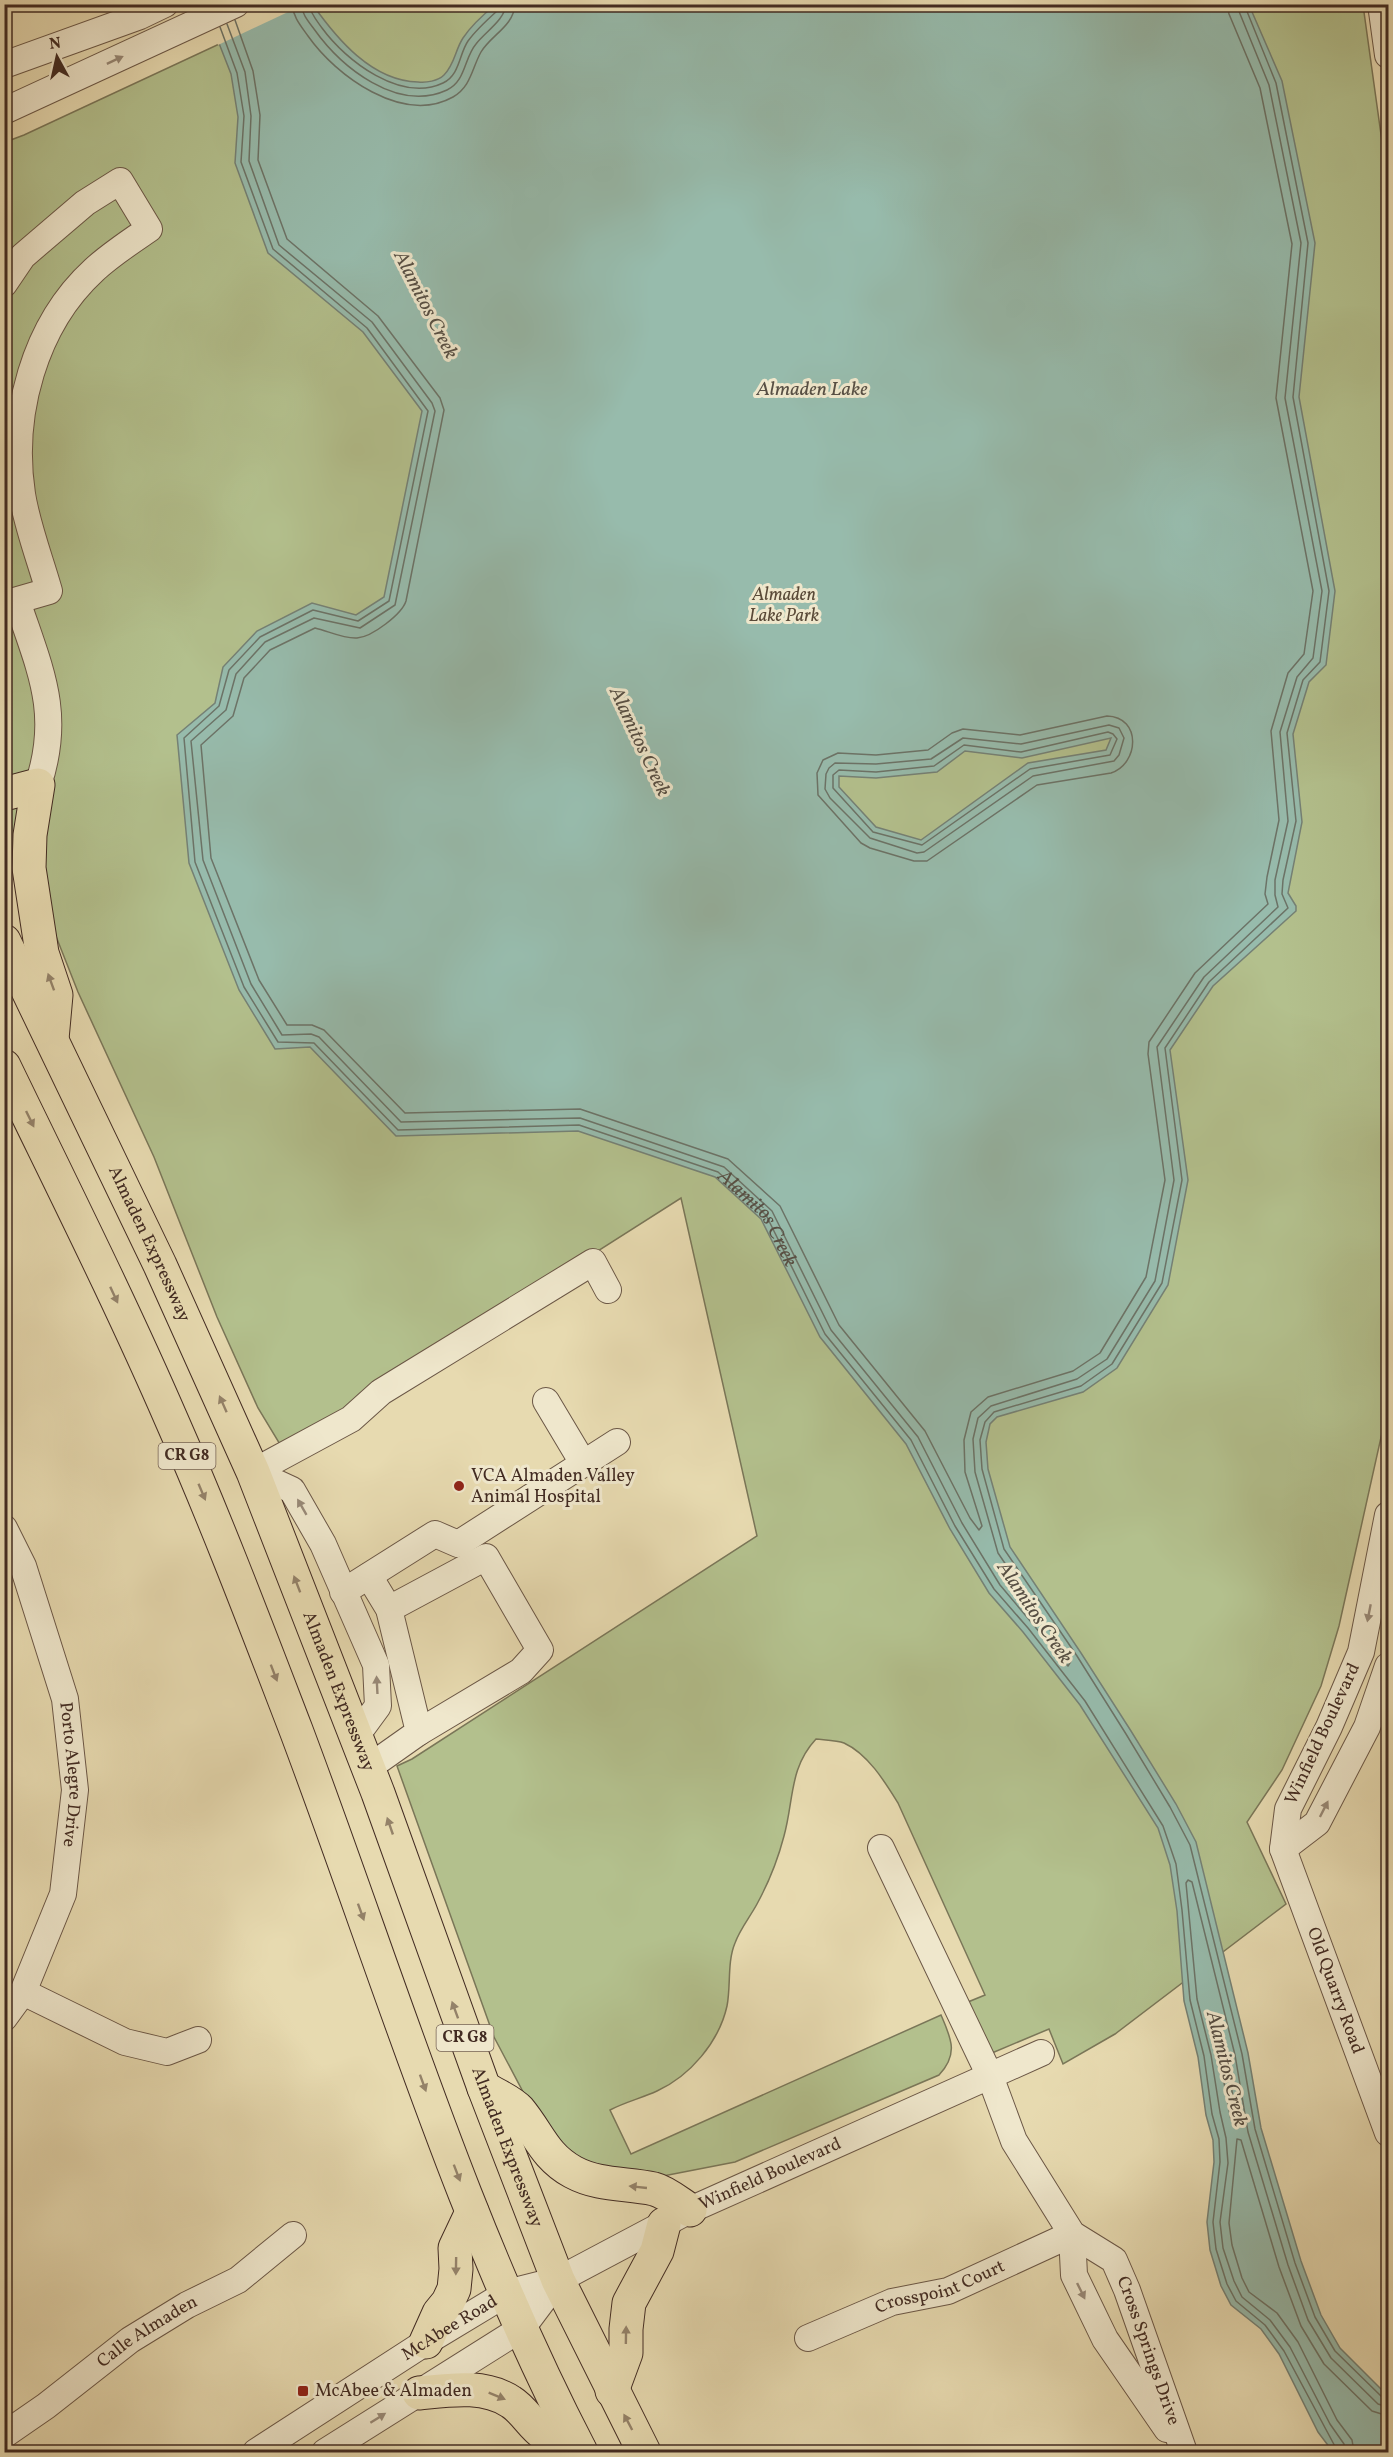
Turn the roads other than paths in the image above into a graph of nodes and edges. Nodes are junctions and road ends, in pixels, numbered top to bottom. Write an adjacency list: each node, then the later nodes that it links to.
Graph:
1 (165, 4): 5 (street)
2 (236, 4): 6 (street, one-way to 2)
3 (1381, 4): 4 (street)
4 (1389, 55)
5 (4, 65)
6 (4, 111)
7 (4, 284): 8 (street)
8 (11, 603): 9 (street)
9 (38, 785): 10 (main road); 12 (main road, one-way to 9)
10 (4, 794)
11 (4, 941): 12 (main road, Almaden Expressway / CR G8)
12 (52, 1040): 18 (main road, Almaden Expressway / CR G8, one-way to 12)
13 (4, 1066): 38 (main road, CR G8, one-way to 38)
14 (608, 1290): 18 (street)
15 (546, 1401): 17 (street)
16 (617, 1442): 17 (street)
17 (583, 1463): 21 (street)
18 (253, 1472): 22 (street, one-way to 18); 27 (main road, Almaden Expressway / CR G8, one-way to 18)
19 (1389, 1515): 30 (street, Winfield Boulevard, one-way to 30)
20 (4, 1528): 31 (street, Porto Alegre Drive)
21 (369, 1576): 22 (street); 23 (street)
22 (343, 1592): 24 (street)
23 (391, 1616): 24 (street); 26 (street); 26 (street)
24 (363, 1638): 27 (street, one-way to 24)
25 (1389, 1666): 30 (street, Winfield Boulevard, one-way to 25)
26 (419, 1732): 28 (street)
27 (356, 1736): 28 (main road, Almaden Expressway / CR G8)
28 (368, 1767): 36 (main road, Almaden Expressway / CR G8, one-way to 28)
29 (881, 1848): 35 (street, Cross Springs Drive)
30 (1283, 1849): 37 (street, Old Quarry Road)
31 (23, 1992): 32 (street, Porto Alegre Drive); 33 (street)
32 (4, 2018)
33 (198, 2040)
34 (1041, 2053): 35 (street, Winfield Boulevard)
35 (990, 2076): 39 (street, Winfield Boulevard); 40 (street, Cross Springs Drive)
36 (484, 2088): 39 (main road, one-way to 36); 42 (main road, Almaden Expressway / CR G8)
37 (1389, 2133)
38 (472, 2212): 43 (main road, CR G8); 46 (main road, one-way to 46)
39 (677, 2217): 42 (street, Winfield Boulevard); 47 (main road, one-way to 39)
40 (1072, 2234): 45 (street, Crosspoint Court); 54 (street, Cross Springs Drive, one-way to 54); 54 (street, Cross Springs Drive)
41 (293, 2235): 49 (street, Calle Almaden)
42 (558, 2280): 43 (street, McAbee Road); 44 (street, Winfield Boulevard); 47 (main road, Almaden Expressway / CR G8)
43 (507, 2293): 44 (main road, CR G8); 46 (street, McAbee Road)
44 (522, 2328): 48 (street); 50 (main road, CR G8)
45 (808, 2338)
46 (426, 2342): 51 (street, McAbee Road)
47 (612, 2391): 53 (main road, Almaden Expressway / CR G8, one-way to 47)
48 (419, 2393): 50 (main road, one-way to 50); 52 (street, one-way to 48)
49 (4, 2435)
50 (580, 2451)
51 (256, 2452)
52 (325, 2452)
53 (644, 2452)
54 (1183, 2452)

